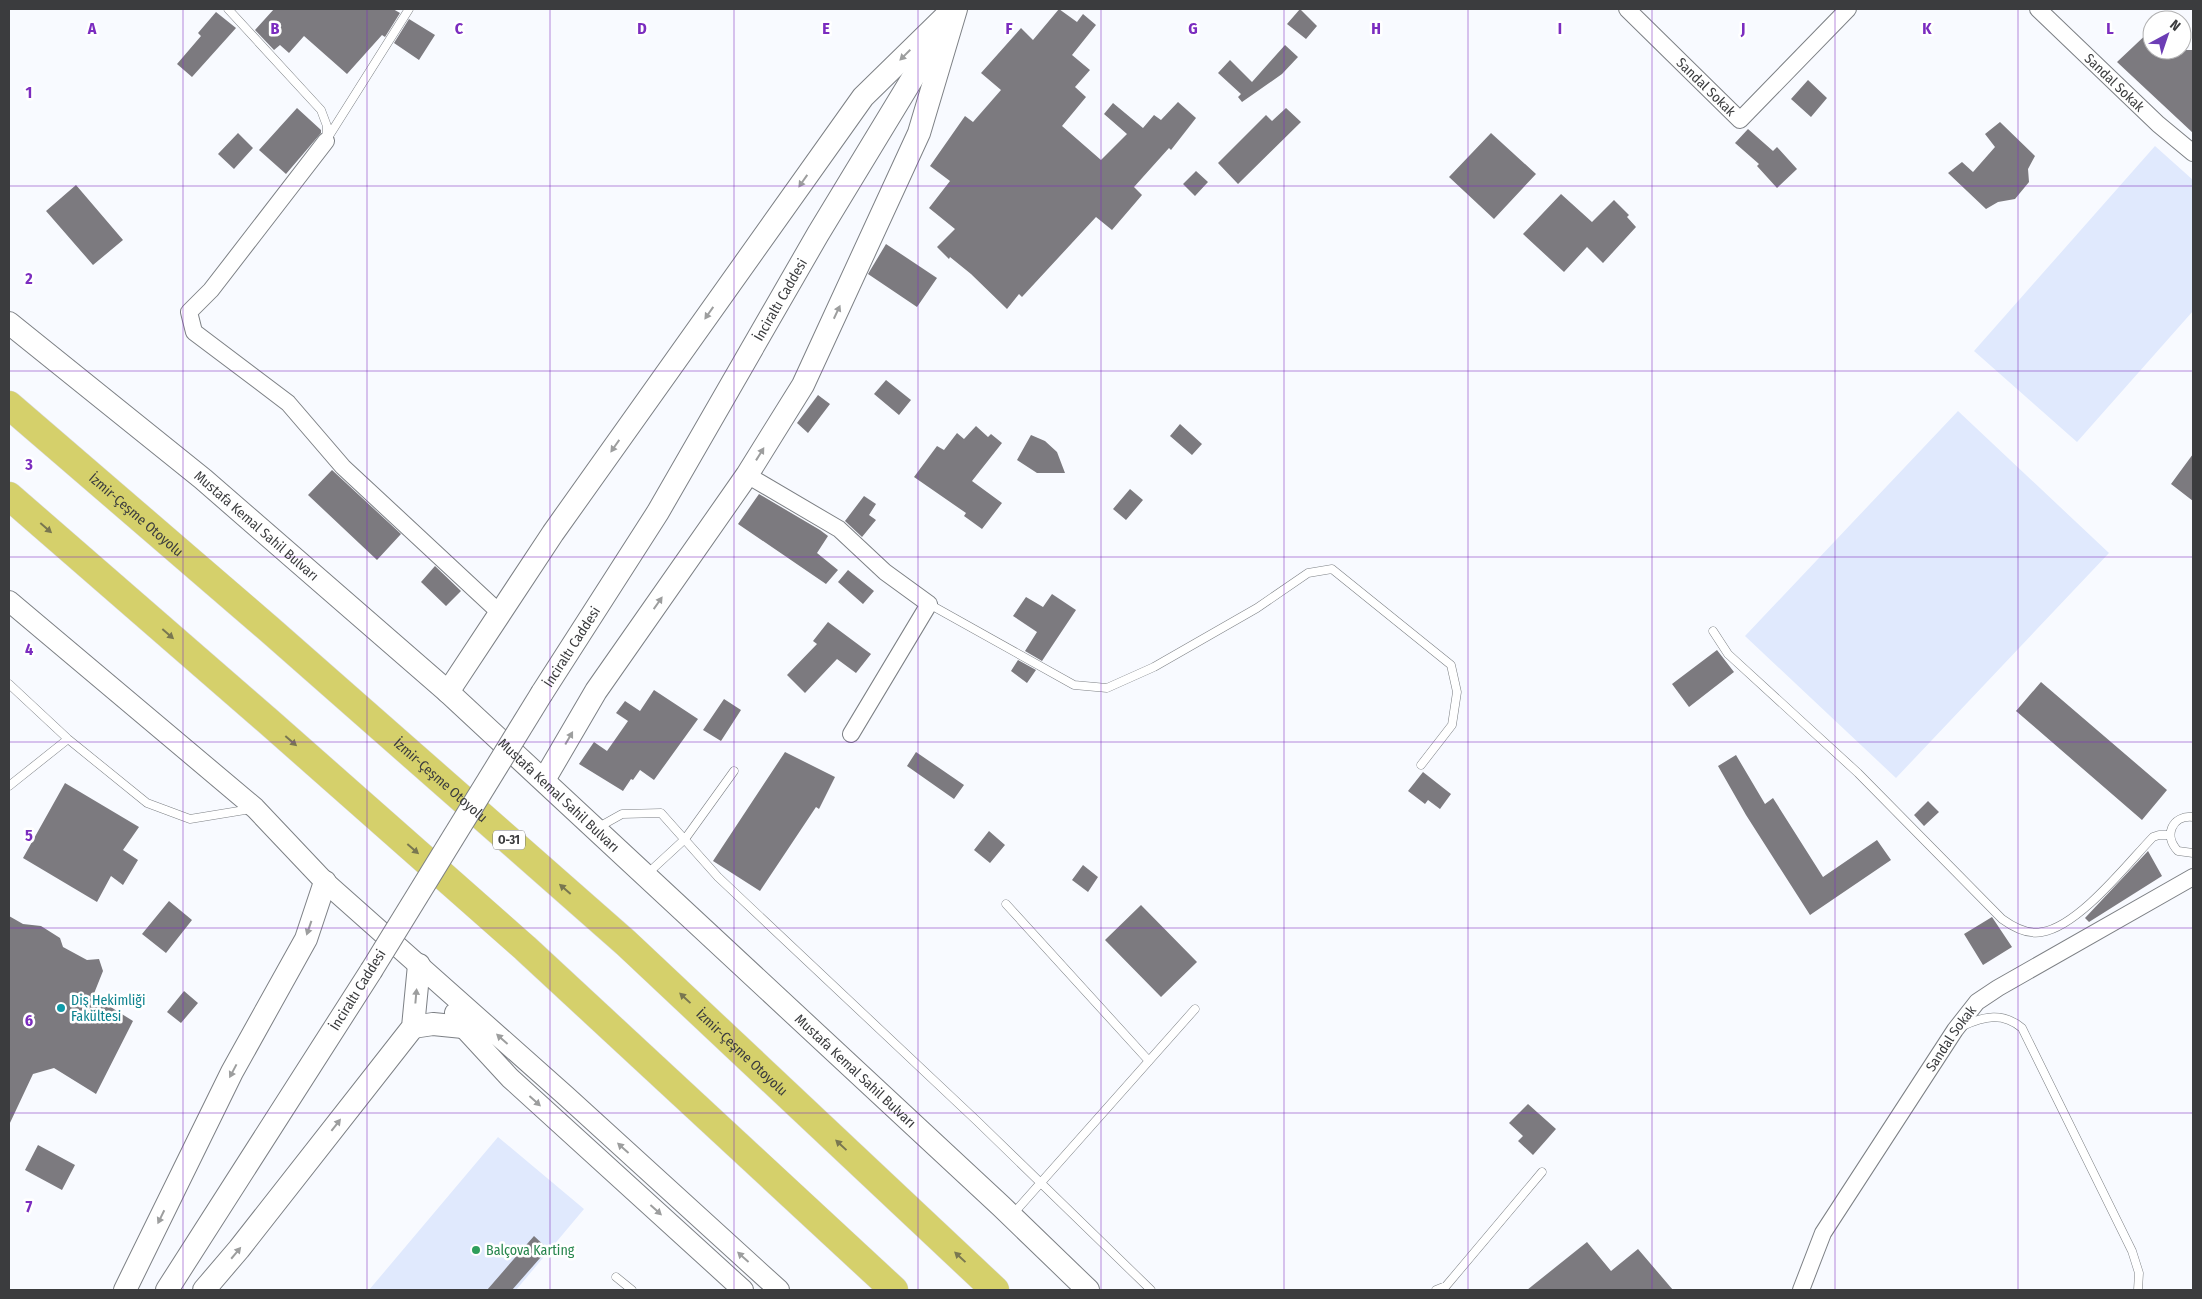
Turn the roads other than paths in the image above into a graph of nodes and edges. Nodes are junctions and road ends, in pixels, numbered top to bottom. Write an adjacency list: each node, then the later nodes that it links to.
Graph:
1 (228, 9): 7 (lane)
2 (409, 9): 7 (lane)
3 (954, 9): 11 (main road, one-way to 3); 15 (main road, one-way to 15); 46 (main road, İnciraltı Caddesi, bridge)
4 (1627, 9): 5 (street, Sandal Sokak)
5 (1848, 9)
6 (2038, 9): 8 (street, Sandal Sokak)
7 (326, 141): 15 (street)
8 (2193, 153)
9 (9, 323): 18 (main road, Mustafa Kemal Sahil Bulvarı)
10 (9, 405): 54 (highway, İzmir-Çeşme Otoyolu / O-31, one-way to 10)
11 (747, 475): 14 (street); 23 (main road, one-way to 11)
12 (9, 496): 53 (highway, one-way to 53)
13 (9, 601): 25 (street)
14 (929, 604): 19 (street); 21 (lane)
15 (500, 613): 18 (main road)
16 (1713, 632): 28 (lane)
17 (9, 684): 20 (lane)
18 (448, 692): 23 (main road, Mustafa Kemal Sahil Bulvarı)
19 (851, 734)
20 (68, 739): 24 (lane); 25 (lane)
21 (1421, 765)
22 (734, 771): 29 (lane)
23 (544, 780): 27 (main road, Mustafa Kemal Sahil Bulvarı)
24 (9, 786)
25 (255, 808): 33 (street)
26 (2193, 817): 28 (lane)
27 (595, 829): 29 (lane); 31 (main road, Mustafa Kemal Sahil Bulvarı)
28 (2170, 835): 30 (lane)
29 (684, 839): 31 (lane); 43 (lane)
30 (2193, 853)
31 (646, 875): 44 (main road, Mustafa Kemal Sahil Bulvarı)
32 (2193, 877): 40 (street, Sandal Sokak)
33 (325, 882): 35 (street); 48 (main road, one-way to 48)
34 (1006, 904): 41 (lane)
35 (419, 965): 36 (street); 38 (main road, one-way to 35)
36 (439, 983): 39 (street); 52 (street, one-way to 36)
37 (1195, 1009): 41 (lane)
38 (413, 1027): 39 (main road); 49 (main road, one-way to 38)
39 (463, 1027): 51 (street, one-way to 51)
40 (1955, 1030): 58 (street, Sandal Sokak); 59 (lane)
41 (1149, 1061): 43 (lane)
42 (1542, 1172): 47 (lane)
43 (1041, 1182): 44 (lane); 56 (lane)
44 (1011, 1216): 55 (main road, Mustafa Kemal Sahil Bulvarı)
45 (616, 1277): 50 (lane)
46 (168, 1285)
47 (1448, 1288): 57 (lane)
48 (126, 1290)
49 (204, 1290)
50 (632, 1290)
51 (743, 1290)
52 (778, 1290)
53 (894, 1290)
54 (995, 1290)
55 (1088, 1290)
56 (1151, 1290)
57 (1436, 1290)
58 (1801, 1290)
59 (2138, 1290)

